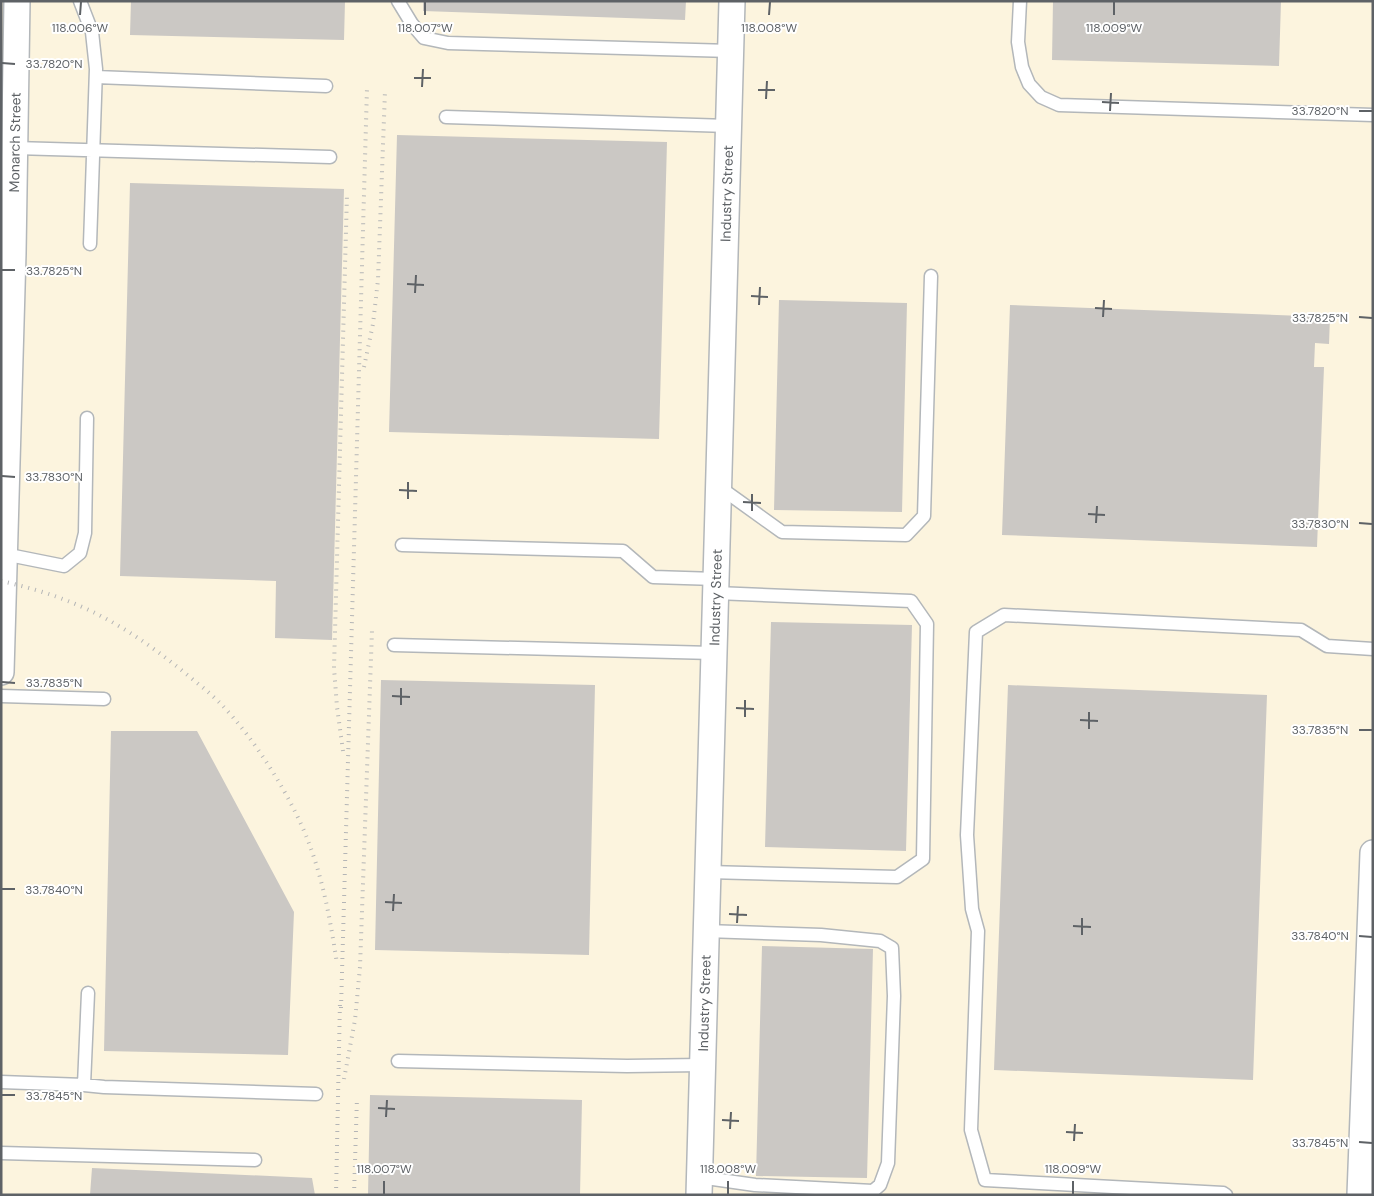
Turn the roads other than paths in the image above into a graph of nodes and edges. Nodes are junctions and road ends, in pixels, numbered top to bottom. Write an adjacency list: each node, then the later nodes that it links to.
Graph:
1 (17, 1): 12 (street, Monarch Street)
2 (80, 1): 7 (lane)
3 (398, 1): 6 (lane)
4 (732, 1): 6 (street, Industry Street)
5 (1020, 1): 9 (lane)
6 (731, 51): 11 (street, Industry Street)
7 (96, 77): 8 (lane); 13 (lane)
8 (326, 86)
9 (1373, 115)
10 (446, 117): 11 (lane)
11 (728, 126): 19 (street, Industry Street)
12 (14, 148): 13 (lane); 16 (street, Monarch Street)
13 (93, 150): 14 (lane); 15 (lane)
14 (330, 158)
15 (90, 244)
16 (7, 253): 20 (street, Monarch Street)
17 (931, 276): 19 (lane)
18 (87, 418): 22 (lane)
19 (718, 486): 23 (street, Industry Street)
20 (3, 527): 22 (street, Monarch Street)
21 (402, 545): 23 (lane)
22 (4, 554): 27 (street, Monarch Street)
23 (716, 586): 26 (street, Industry Street); 31 (lane)
24 (394, 645): 26 (lane)
25 (1373, 649): 43 (lane)
26 (713, 653): 31 (street, Industry Street)
27 (1, 672)
28 (1, 696): 29 (lane)
29 (104, 699)
30 (1373, 853): 39 (street)
31 (708, 872): 32 (street, Industry Street)
32 (706, 931): 35 (street, Industry Street); 42 (lane)
33 (88, 993): 37 (lane)
34 (398, 1060): 35 (lane)
35 (702, 1065): 42 (street, Industry Street)
36 (1, 1082): 37 (lane)
37 (84, 1085): 38 (lane)
38 (316, 1094)
39 (1367, 1144): 44 (street)
40 (1, 1153): 41 (lane)
41 (255, 1160)
42 (699, 1186)
43 (1226, 1195)
44 (1360, 1195)

